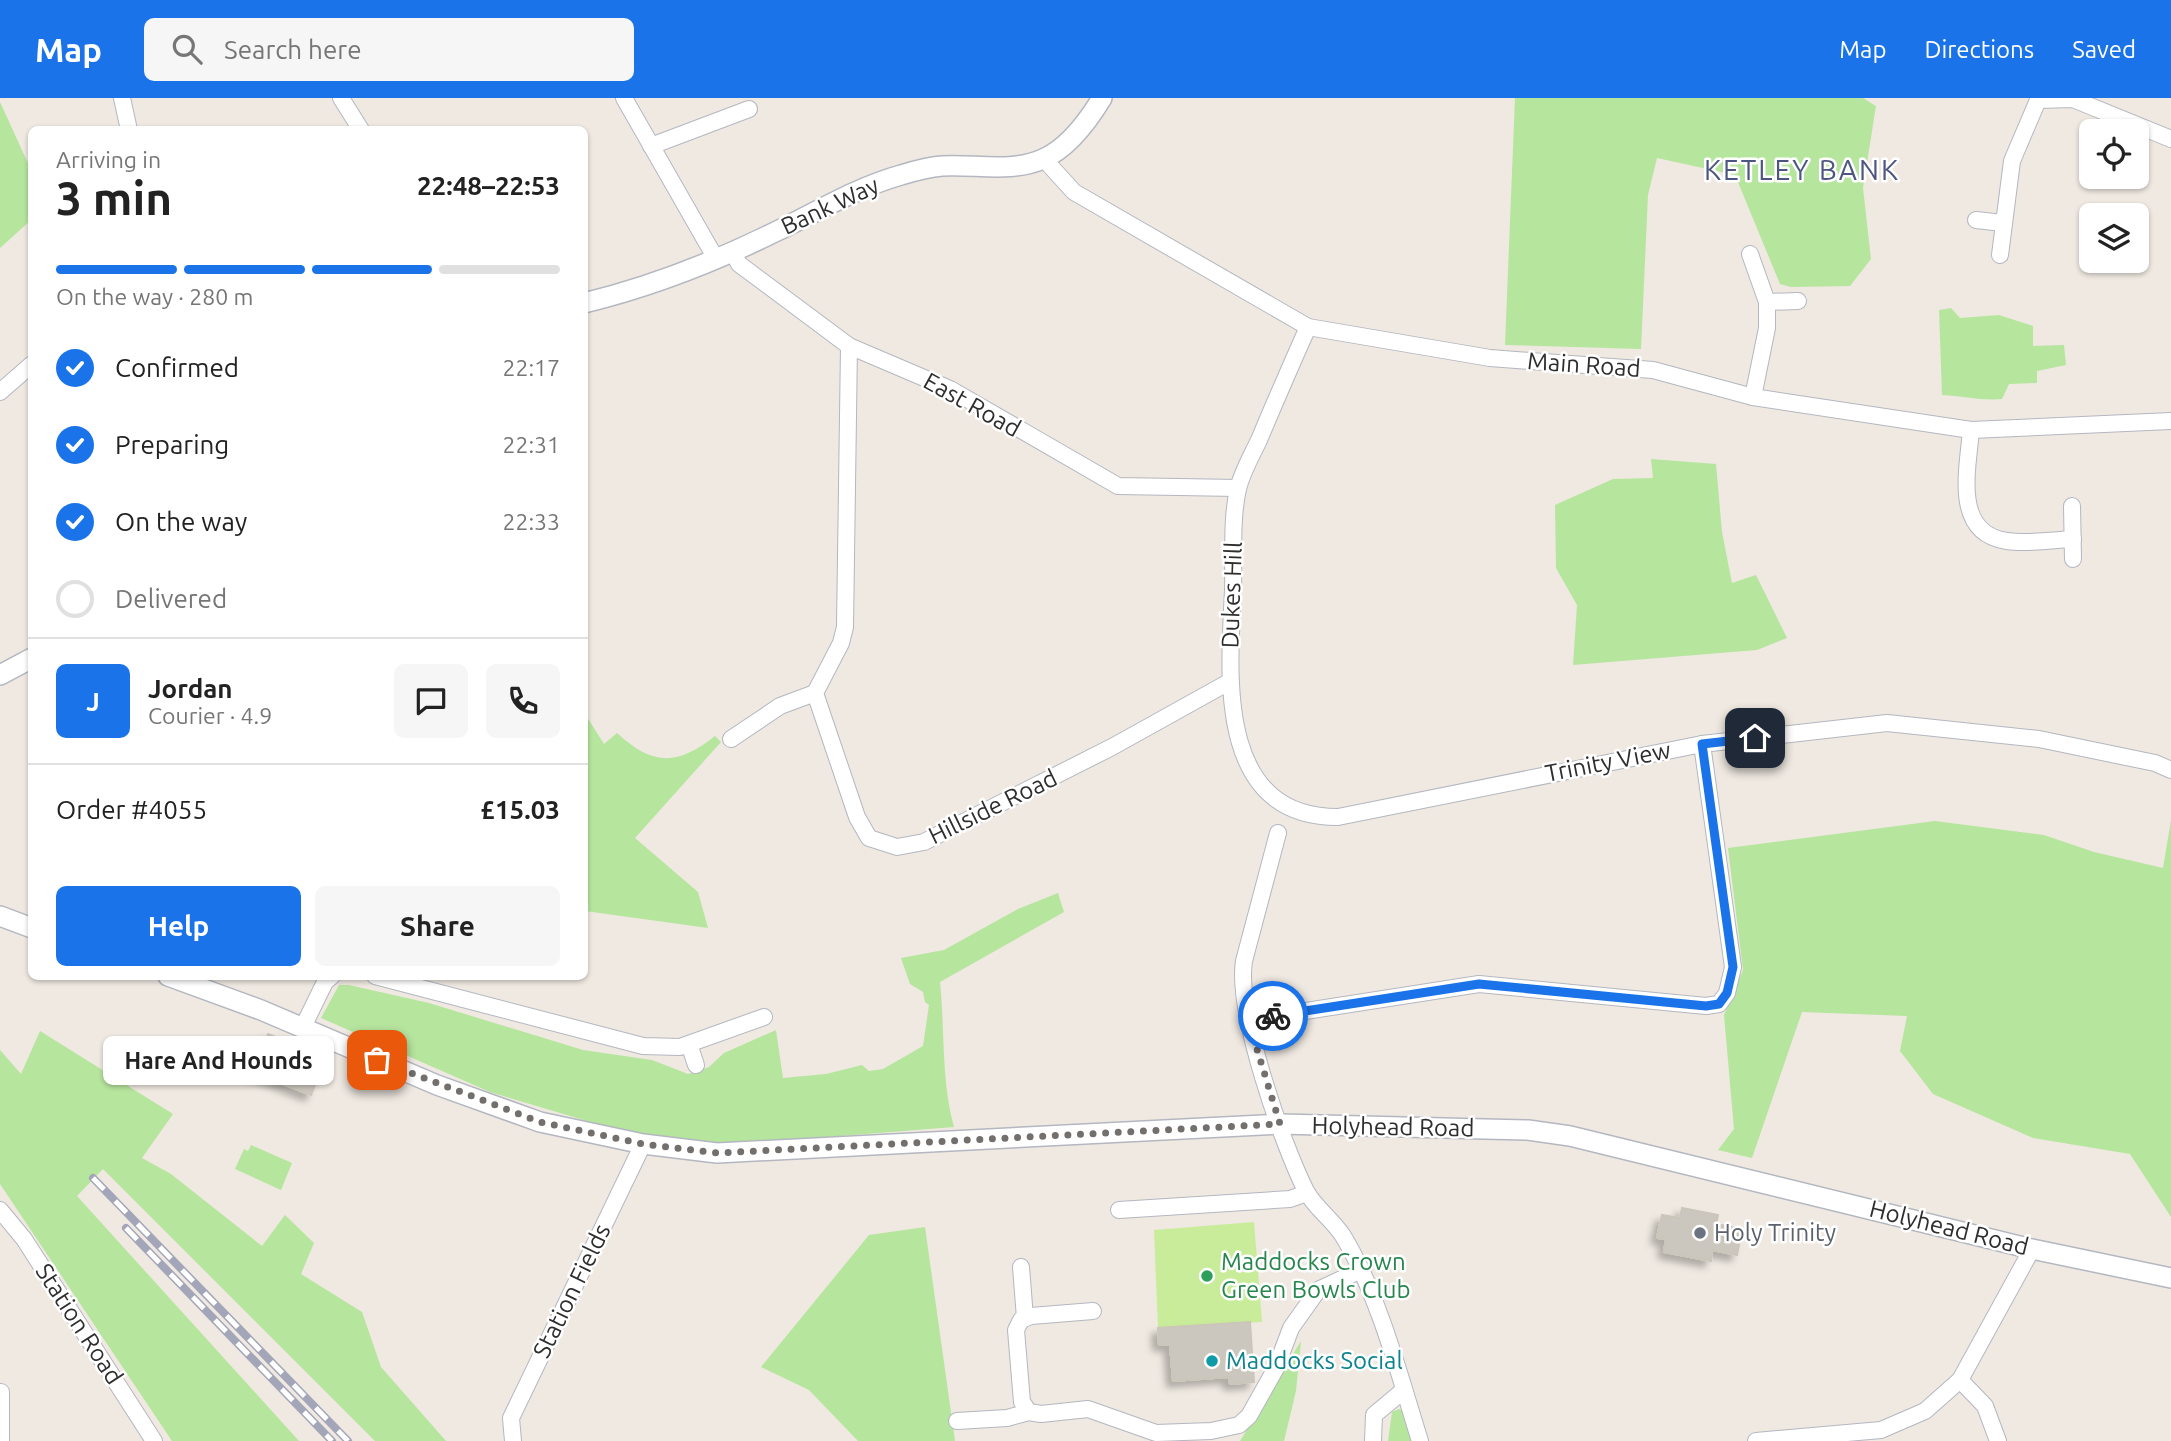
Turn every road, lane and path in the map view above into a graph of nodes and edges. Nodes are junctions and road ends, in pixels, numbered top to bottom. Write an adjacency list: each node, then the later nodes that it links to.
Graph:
1 (122, 98): 7 (street)
2 (341, 98): 8 (street)
3 (624, 98): 10 (street, East Road)
4 (1102, 98): 11 (street, Bank Way)
5 (2037, 99): 9 (street); 13 (street)
6 (749, 109): 10 (street)
7 (128, 126)
8 (357, 126)
9 (2171, 139)
10 (650, 146): 15 (street, East Road)
11 (1044, 159): 15 (street, Bank Way); 20 (street, Main Road)
12 (1976, 220): 13 (street)
13 (2003, 223): 16 (street)
14 (1750, 254): 19 (street)
15 (725, 255): 18 (street, Bank Way); 21 (street, East Road)
16 (2000, 255)
17 (1798, 301): 19 (street)
18 (588, 302)
19 (1767, 302): 24 (street)
20 (1308, 327): 24 (street, Main Road); 27 (street, Dukes Hill)
21 (849, 346): 27 (street, East Road); 34 (street)
22 (28, 367): 23 (street)
23 (0, 391)
24 (1753, 397): 26 (street, Main Road)
25 (2171, 422): 26 (street, Main Road)
26 (1970, 430): 29 (street)
27 (1238, 488): 33 (street, Dukes Hill)
28 (2072, 506): 29 (street)
29 (2073, 539): 30 (street)
30 (2073, 559)
31 (28, 660): 32 (street)
32 (0, 675)
33 (1229, 682): 34 (street, Hillside Road); 38 (street, Dukes Hill)
34 (815, 692): 35 (street)
35 (731, 739)
36 (1702, 744): 37 (street, Trinity View); 38 (street, Trinity View); 46 (street)
37 (2171, 770)
38 (1338, 817)
39 (1278, 833): 46 (street)
40 (0, 916): 41 (street)
41 (28, 926)
42 (179, 980): 47 (street, Holyhead Road)
43 (327, 980): 47 (street)
44 (390, 980): 48 (street)
45 (764, 1017): 48 (street)
46 (1248, 1020): 50 (street)
47 (303, 1027): 51 (street, Holyhead Road)
48 (689, 1044): 49 (street)
49 (696, 1065)
50 (1280, 1124): 51 (street, Holyhead Road); 52 (street); 55 (street, Holyhead Road)
51 (643, 1144): 68 (street, Station Fields)
52 (1307, 1193): 54 (street); 57 (street)
53 (0, 1210): 67 (street, Station Road)
54 (1119, 1210)
55 (2032, 1249): 58 (street, Holyhead Road); 61 (street)
56 (1021, 1267): 60 (street)
57 (1359, 1271): 62 (street); 64 (street)
58 (2171, 1279)
59 (1093, 1311): 60 (street)
60 (1025, 1318): 64 (street)
61 (1960, 1380): 71 (street); 72 (street)
62 (1404, 1390): 69 (street); 70 (street)
63 (1, 1392): 66 (street)
64 (1029, 1412): 65 (street)
65 (957, 1421)
66 (1, 1441)
67 (154, 1441)
68 (513, 1441)
69 (1373, 1441)
70 (1420, 1441)
71 (1756, 1441)
72 (1998, 1441)

